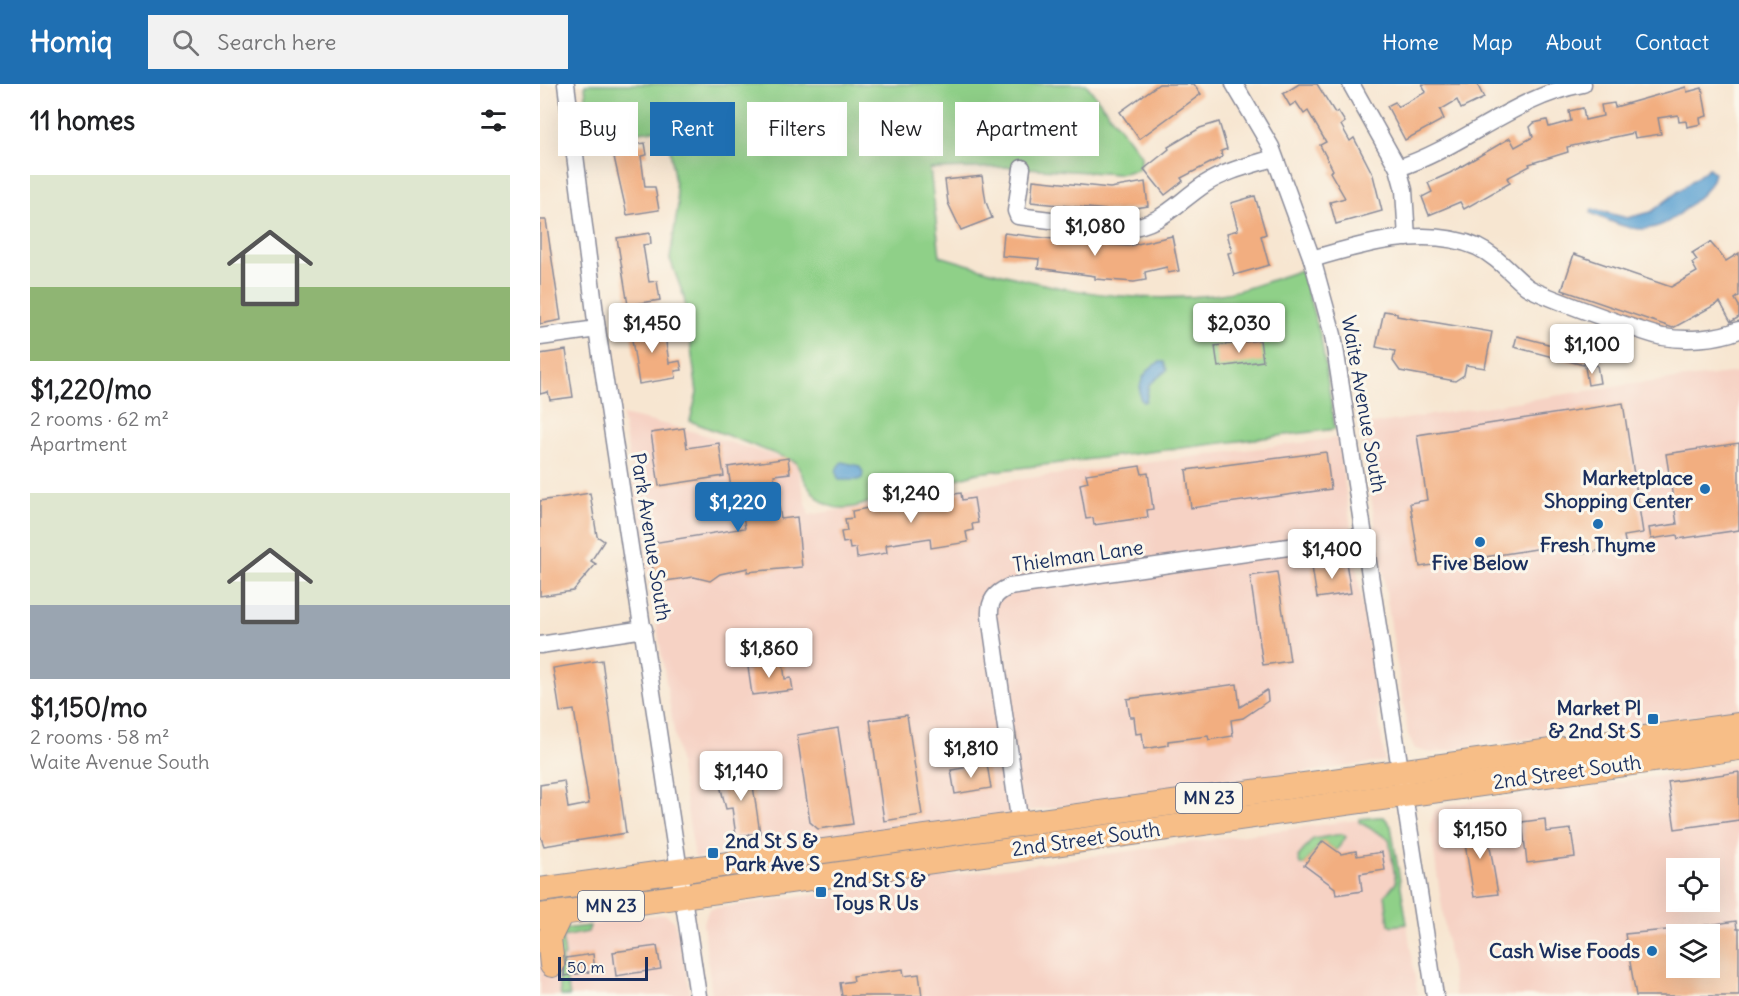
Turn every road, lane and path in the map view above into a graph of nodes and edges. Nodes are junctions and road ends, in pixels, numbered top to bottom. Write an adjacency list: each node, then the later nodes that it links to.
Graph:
1 (566, 84): 10 (street, Park Avenue South)
2 (1351, 84): 7 (street)
3 (1583, 84): 7 (street)
4 (1242, 87): 5 (street, Waite Avenue South)
5 (1274, 158): 6 (street); 9 (street, Waite Avenue South)
6 (1022, 168)
7 (1398, 168): 8 (street)
8 (1407, 238): 9 (street); 11 (street)
9 (1312, 259): 13 (street, Waite Avenue South)
10 (597, 329): 12 (street); 14 (street, Park Avenue South)
11 (1739, 330)
12 (540, 337)
13 (1365, 536): 18 (street, Waite Avenue South); 20 (street, Thielman Lane)
14 (644, 629): 15 (street); 21 (street, Park Avenue South)
15 (540, 645)
16 (1739, 725): 18 (highway, 2nd Street South / MN 23)
17 (1739, 748): 19 (highway, 2nd Street South / MN 23)
18 (1400, 770): 19 (street, Waite Avenue South); 20 (highway, 2nd Street South / MN 23)
19 (1404, 795): 21 (highway, 2nd Street South / MN 23); 26 (street, Waite Avenue South)
20 (1020, 825): 21 (highway, 2nd Street South / MN 23)
21 (680, 884): 22 (highway, 2nd Street South / MN 23); 23 (highway, 2nd Street South / MN 23); 25 (street, Park Avenue South)
22 (540, 890)
23 (550, 914): 24 (highway)
24 (552, 965)
25 (698, 996)
26 (1435, 996)

